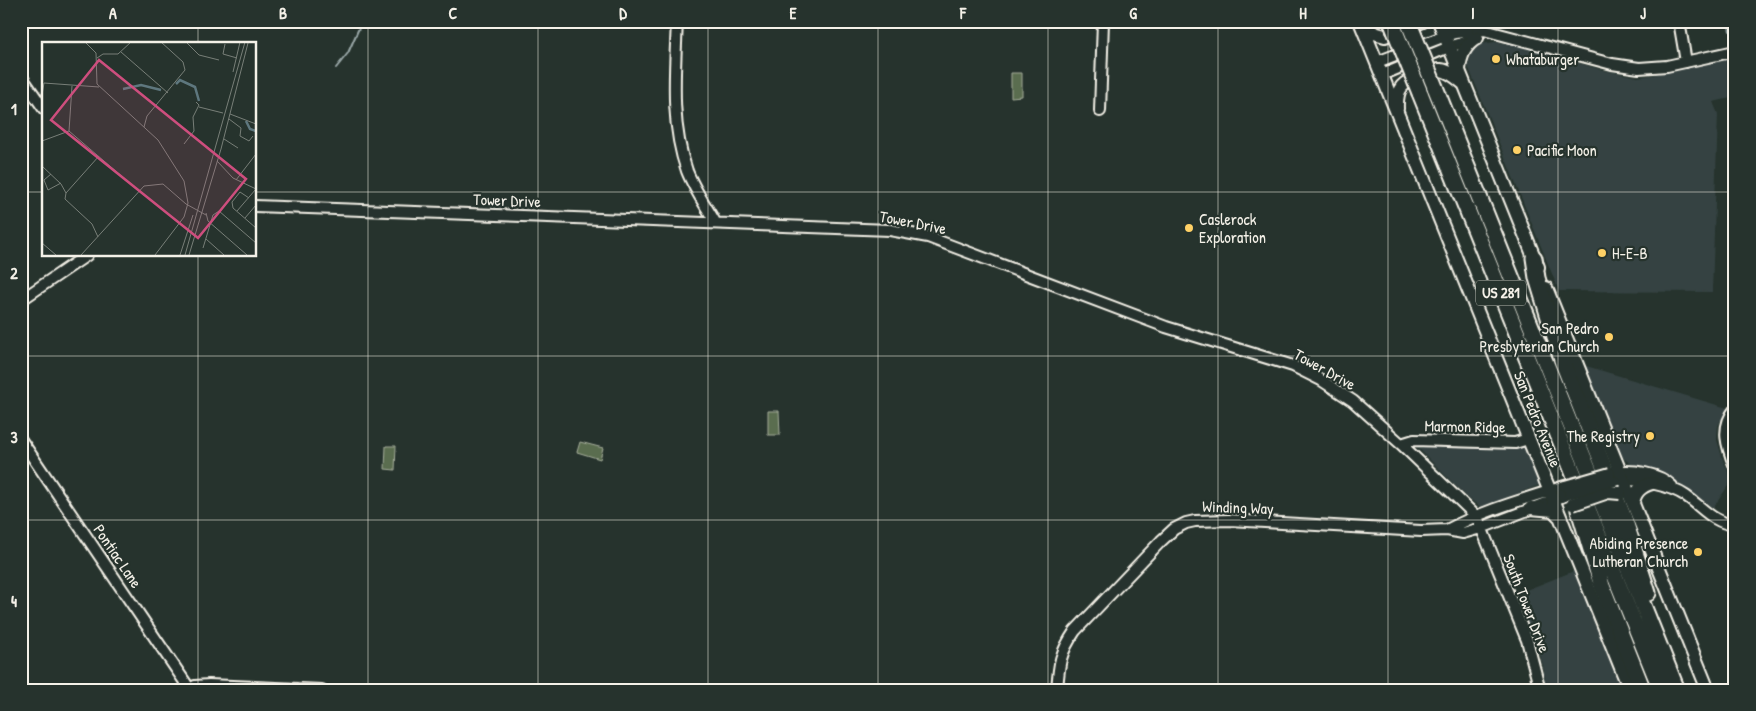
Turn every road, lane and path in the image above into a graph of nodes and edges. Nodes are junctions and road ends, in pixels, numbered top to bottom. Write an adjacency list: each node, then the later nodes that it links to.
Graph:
1 (676, 21): 24 (street)
2 (1103, 21): 21 (street)
3 (1360, 21): 6 (main road); 13 (main road, San Pedro Avenue)
4 (1391, 21): 19 (highway, US 281, bridge)
5 (1408, 21): 19 (highway, US 281, bridge)
6 (1423, 21)
7 (1439, 21): 11 (main road)
8 (1445, 21): 10 (main road)
9 (1679, 21): 14 (street)
10 (1472, 35): 11 (street); 14 (street); 15 (main road)
11 (1447, 42): 13 (street); 15 (main road); 16 (street)
12 (1735, 51): 14 (street)
13 (1377, 62): 16 (main road, San Pedro Avenue)
14 (1686, 62)
15 (1459, 70): 18 (main road)
16 (1382, 75): 22 (main road, San Pedro Avenue)
17 (21, 76): 20 (street)
18 (1464, 84): 22 (main road); 26 (main road)
19 (1428, 90): 36 (highway, US 281); 47 (highway, US 281)
20 (42, 106)
21 (1100, 111)
22 (1397, 113): 29 (main road, San Pedro Avenue)
23 (256, 206): 24 (street, Tower Drive)
24 (716, 222): 31 (street, Tower Drive)
25 (86, 256): 27 (street)
26 (1534, 258): 33 (main road); 47 (highway)
27 (21, 300)
28 (1735, 409): 32 (street)
29 (1528, 439): 31 (street, Marmon Ridge); 37 (main road, San Pedro Avenue)
30 (21, 440): 48 (street, Pontiac Lane)
31 (1401, 444): 38 (street, Tower Drive)
32 (1735, 467)
33 (1617, 476): 34 (street); 35 (street); 36 (street, bridge); 39 (main road)
34 (1652, 483): 35 (street); 39 (main road)
35 (1676, 490): 44 (street)
36 (1572, 494): 37 (street); 39 (main road, bridge); 42 (main road); 53 (highway); 54 (highway, US 281)
37 (1551, 495): 40 (street, Winding Way); 40 (street, Winding Way); 42 (main road, San Pedro Avenue)
38 (1461, 502): 41 (street, Tower Drive); 43 (street)
39 (1633, 503): 56 (main road)
40 (1523, 507): 41 (street, Winding Way); 42 (main road); 45 (street, Winding Way)
41 (1476, 517): 43 (street, Winding Way); 45 (street, Tower Drive)
42 (1561, 520): 52 (main road, San Pedro Avenue)
43 (1459, 524): 46 (street, Winding Way)
44 (1735, 526)
45 (1482, 528): 46 (street, Winding Way); 51 (street, South Tower Drive)
46 (1447, 530): 50 (street, Winding Way)
47 (1652, 627): 55 (highway, US 281)
48 (188, 689): 49 (street)
49 (322, 690)
50 (1057, 690)
51 (1540, 690)
52 (1630, 690)
53 (1643, 690)
54 (1661, 690)
55 (1677, 690)
56 (1708, 690)

